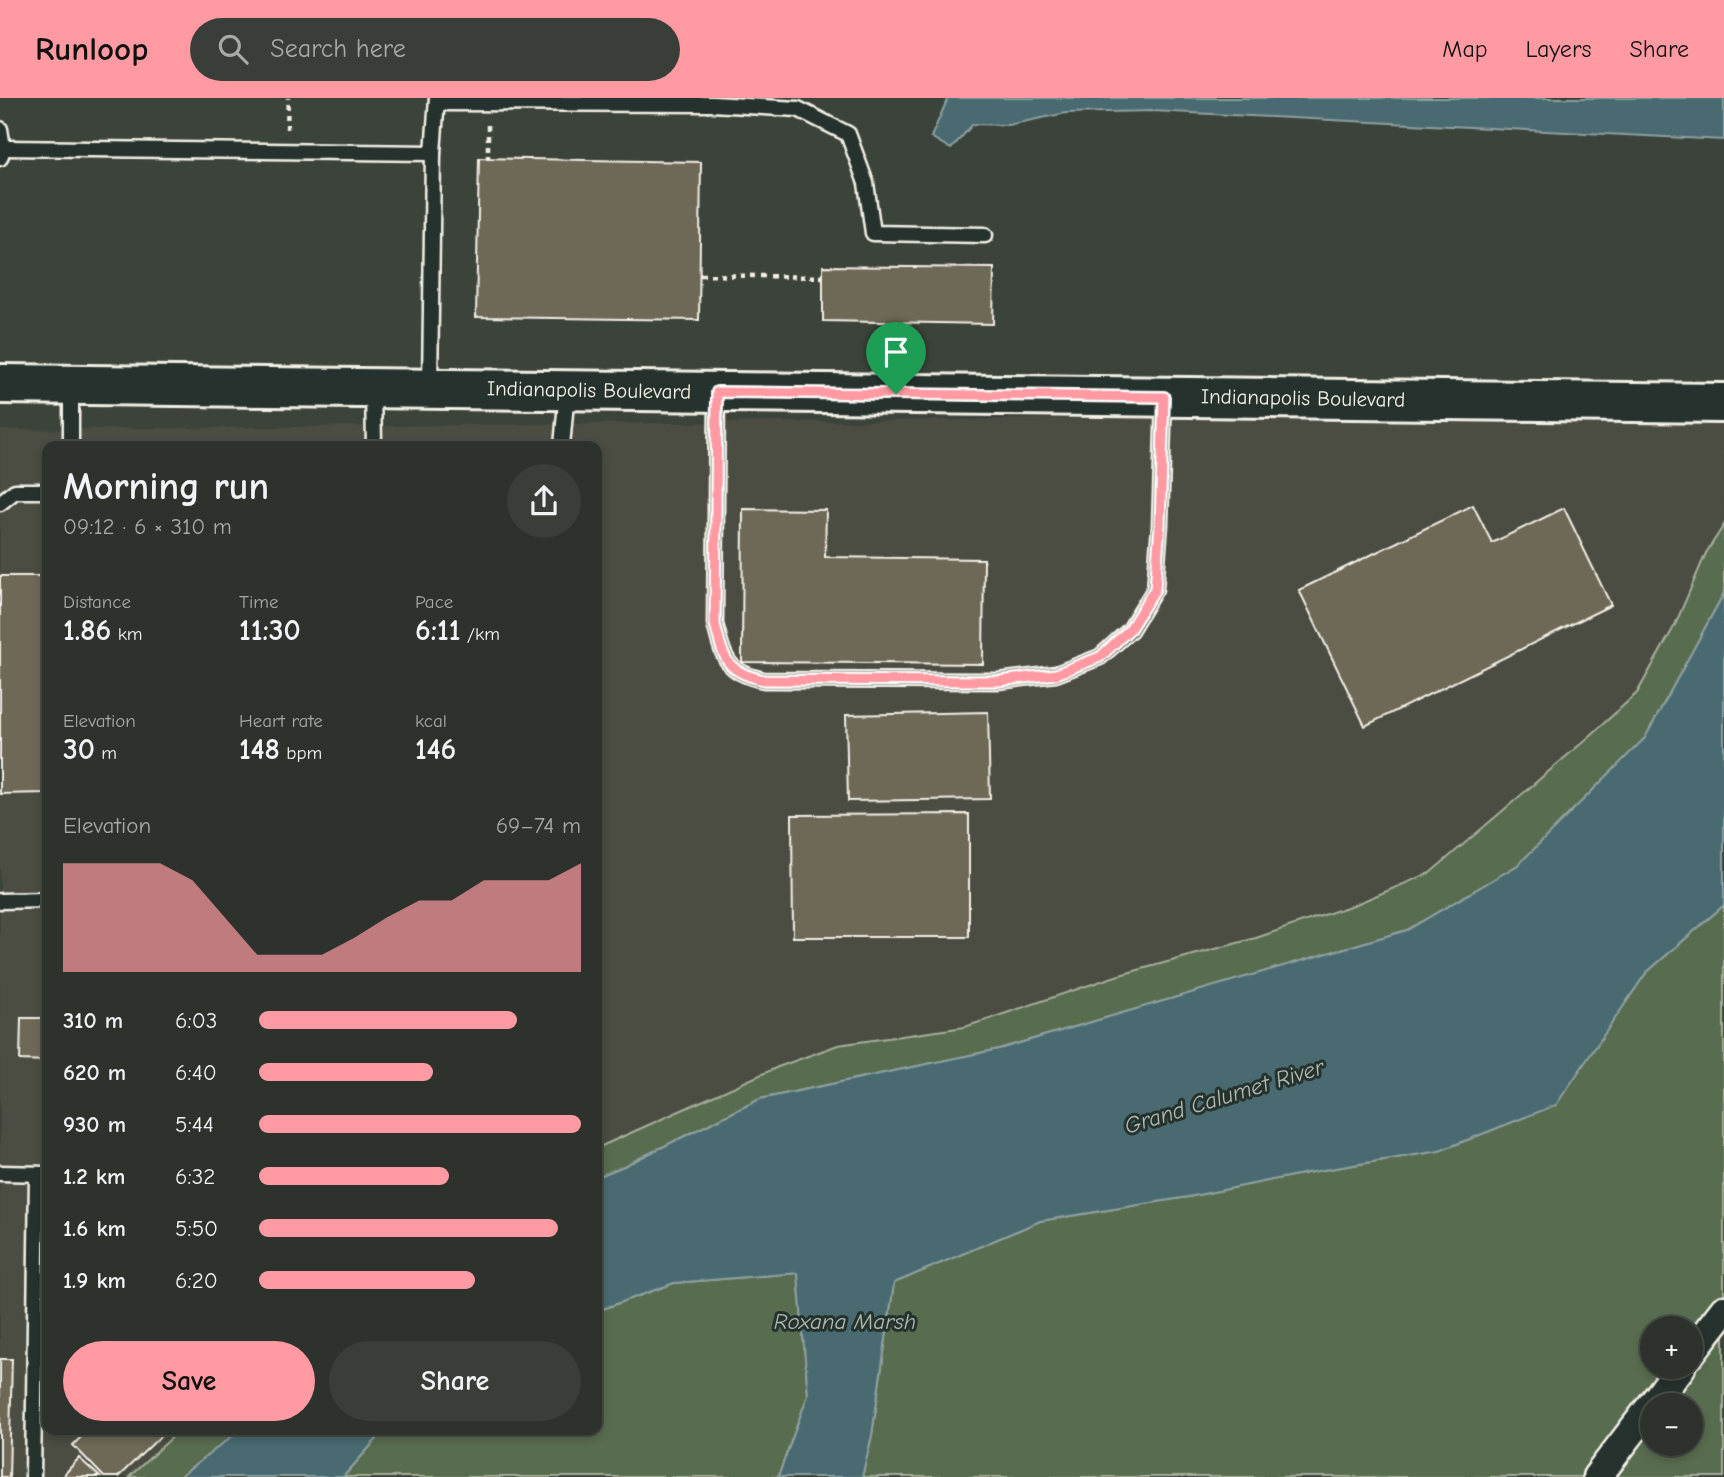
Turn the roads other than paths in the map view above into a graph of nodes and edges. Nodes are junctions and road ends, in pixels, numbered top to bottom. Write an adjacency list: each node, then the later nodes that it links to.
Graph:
1 (438, 100): 2 (lane); 5 (lane)
2 (642, 101): 6 (lane)
3 (0, 129): 4 (lane)
4 (1, 153): 5 (lane)
5 (433, 153): 10 (lane)
6 (985, 235)
7 (0, 384): 8 (main road, Indianapolis Boulevard)
8 (71, 385): 9 (main road, Indianapolis Boulevard); 15 (lane)
9 (373, 388): 10 (main road, Indianapolis Boulevard); 16 (lane)
10 (430, 389): 11 (main road, Indianapolis Boulevard)
11 (567, 390): 12 (main road, Indianapolis Boulevard); 17 (lane)
12 (717, 392): 13 (main road, Indianapolis Boulevard); 13 (lane)
13 (1164, 397): 14 (main road, Indianapolis Boulevard)
14 (1724, 403)
15 (71, 441)
16 (374, 441)
17 (562, 441)
18 (42, 491): 19 (lane)
19 (0, 503)
20 (42, 900): 21 (lane)
21 (0, 901)
22 (0, 1173): 23 (lane)
23 (42, 1174): 27 (lane)
24 (1724, 1310): 25 (street)
25 (1703, 1337)
26 (1672, 1379): 28 (street)
27 (33, 1477)
28 (1597, 1477)

